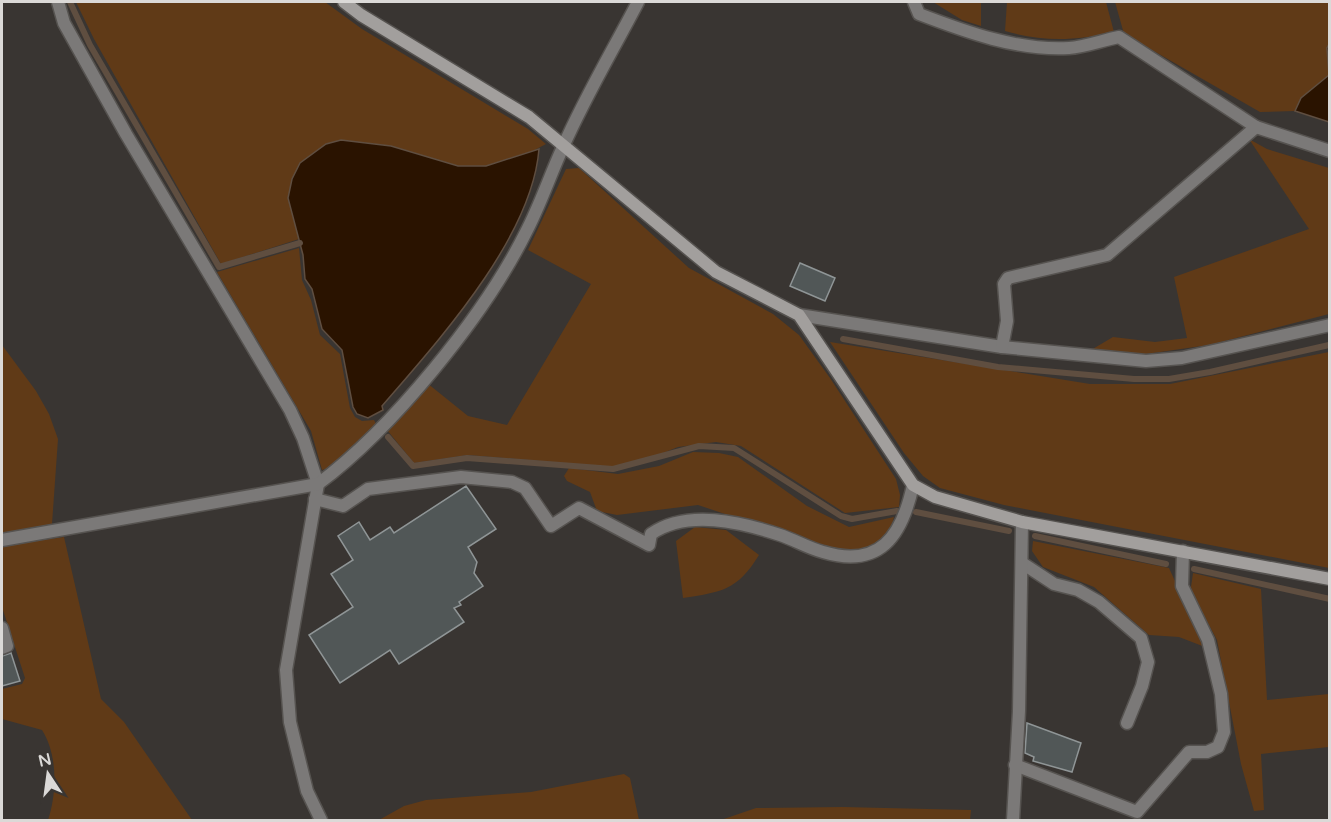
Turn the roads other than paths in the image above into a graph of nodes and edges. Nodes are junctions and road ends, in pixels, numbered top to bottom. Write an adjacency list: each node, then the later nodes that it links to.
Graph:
1 (58, 2): 11 (street)
2 (344, 2): 6 (street)
3 (639, 2): 6 (street)
4 (914, 2): 5 (street)
5 (1256, 127): 7 (street); 10 (street)
6 (564, 146): 8 (street); 11 (street)
7 (1329, 152)
8 (799, 315): 10 (street); 12 (street)
9 (1329, 325): 10 (street)
10 (1002, 347)
11 (318, 484): 13 (street); 15 (street)
12 (914, 484): 13 (street); 14 (street)
13 (315, 499): 23 (street)
14 (1022, 522): 16 (street); 17 (street)
15 (2, 540)
16 (1183, 551): 18 (street); 22 (street)
17 (1022, 563): 21 (street); 22 (street)
18 (1329, 579)
19 (2, 628): 20 (street)
20 (2, 648)
21 (1127, 723)
22 (1015, 765): 24 (street)
23 (321, 820)
24 (1013, 820)

